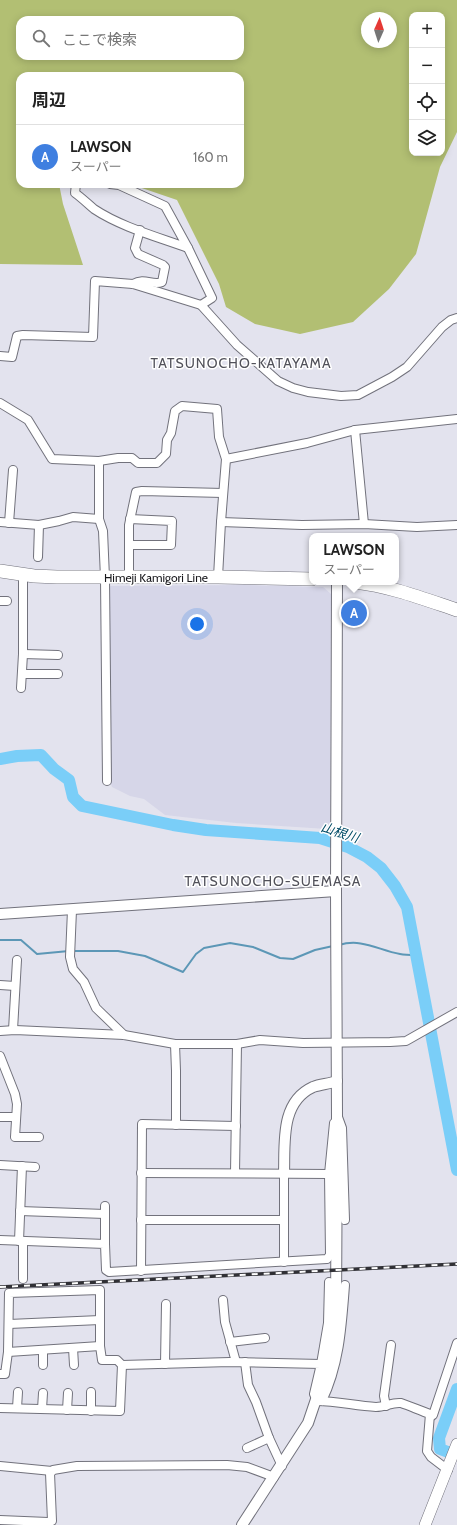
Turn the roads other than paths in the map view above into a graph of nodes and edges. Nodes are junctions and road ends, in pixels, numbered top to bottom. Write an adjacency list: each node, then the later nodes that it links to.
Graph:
1 (76, 188): 3 (street)
2 (124, 188): 4 (street)
3 (140, 230): 4 (street); 5 (street)
4 (188, 248): 6 (street)
5 (133, 284): 6 (street); 8 (street)
6 (201, 305): 7 (street)
7 (457, 318)
8 (0, 356)
9 (0, 403): 13 (street)
10 (457, 419): 11 (street)
11 (355, 430): 12 (street); 21 (street)
12 (226, 459): 13 (street); 15 (street)
13 (99, 461): 16 (street)
14 (13, 470): 20 (street)
15 (223, 493): 17 (street); 19 (street)
16 (99, 519): 22 (street); 29 (street)
17 (130, 520): 24 (street); 24 (street)
18 (0, 522): 20 (street)
19 (221, 522): 21 (street); 28 (street)
20 (9, 523): 22 (street)
21 (364, 524): 23 (street)
22 (39, 525): 25 (street)
23 (457, 525)
24 (129, 545): 30 (street)
25 (38, 557)
26 (0, 571): 27 (main road, Himeji Kamigori Line)
27 (23, 574): 29 (main road, Himeji Kamigori Line); 35 (street)
28 (218, 577): 30 (main road, Himeji Kamigori Line); 31 (main road, Himeji Kamigori Line)
29 (105, 578): 30 (main road, Himeji Kamigori Line); 40 (street)
30 (129, 578)
31 (309, 579)
32 (337, 585): 41 (street)
33 (374, 585): 34 (main road)
34 (457, 610)
35 (24, 654): 36 (street); 37 (street)
36 (58, 655)
37 (23, 674): 38 (street); 39 (street)
38 (58, 674)
39 (21, 688)
40 (107, 781)
41 (336, 891): 42 (street); 51 (street)
42 (72, 910): 43 (street); 50 (street)
43 (0, 914)
44 (17, 960): 46 (street)
45 (0, 985): 46 (street)
46 (16, 986): 48 (street)
47 (457, 1012): 51 (street)
48 (13, 1030): 49 (street); 50 (street)
49 (0, 1031)
50 (124, 1035): 52 (street)
51 (336, 1042): 53 (street); 55 (street)
52 (175, 1044): 53 (street); 59 (street)
53 (237, 1044): 60 (street)
54 (0, 1056): 58 (street)
55 (337, 1081): 56 (street); 67 (street)
56 (337, 1115): 68 (street); 72 (street); 105 (street)
57 (0, 1117): 58 (street)
58 (16, 1117): 61 (street)
59 (176, 1125): 60 (street); 65 (street)
60 (236, 1126): 66 (street)
61 (39, 1136)
62 (0, 1165): 63 (street)
63 (22, 1166): 64 (street); 69 (street)
64 (35, 1167)
65 (141, 1172): 66 (street); 70 (street)
66 (236, 1173): 67 (street)
67 (284, 1173): 68 (street); 71 (street)
68 (330, 1174): 76 (street)
69 (20, 1211): 74 (street); 75 (street)
70 (141, 1220): 71 (street); 77 (street)
71 (284, 1220): 76 (street)
72 (345, 1220)
73 (0, 1240): 74 (street)
74 (21, 1241): 75 (street); 78 (street)
75 (105, 1244): 77 (street)
76 (284, 1262): 77 (street)
77 (141, 1271)
78 (23, 1279)
79 (329, 1282): 96 (street)
80 (345, 1285): 105 (street)
81 (223, 1300): 87 (street)
82 (166, 1304): 95 (street)
83 (100, 1320): 85 (street); 85 (street); 90 (street)
84 (0, 1321): 85 (street)
85 (9, 1323): 93 (street)
86 (265, 1338): 87 (street)
87 (230, 1342): 94 (street)
88 (457, 1343): 112 (street)
89 (391, 1345): 106 (street)
90 (100, 1346): 91 (street); 99 (street)
91 (73, 1348): 92 (street); 98 (street)
92 (43, 1350): 93 (street); 97 (street)
93 (8, 1352): 100 (street)
94 (240, 1362): 95 (street); 96 (street); 113 (street)
95 (165, 1364): 99 (street)
96 (321, 1364): 105 (street)
97 (43, 1365)
98 (74, 1365)
99 (122, 1365): 111 (street)
100 (0, 1374)
101 (18, 1392): 108 (street)
102 (91, 1392): 111 (street)
103 (43, 1393): 109 (street)
104 (68, 1393): 110 (street)
105 (320, 1401): 106 (street); 117 (street)
106 (386, 1406): 112 (street)
107 (0, 1408): 108 (street)
108 (17, 1408): 109 (street)
109 (42, 1409): 110 (street)
110 (67, 1410): 111 (street)
111 (90, 1410)
112 (430, 1417): 118 (street)
113 (269, 1438): 115 (street); 117 (street)
114 (457, 1444): 118 (main road)
115 (247, 1448)
116 (0, 1466): 119 (street)
117 (282, 1466): 120 (street)
118 (448, 1470): 125 (main road)
119 (52, 1471): 120 (street); 123 (street)
120 (274, 1477): 124 (street)
121 (0, 1520): 122 (street)
122 (25, 1523): 123 (street)
123 (54, 1523)
124 (242, 1525)
125 (426, 1525)

